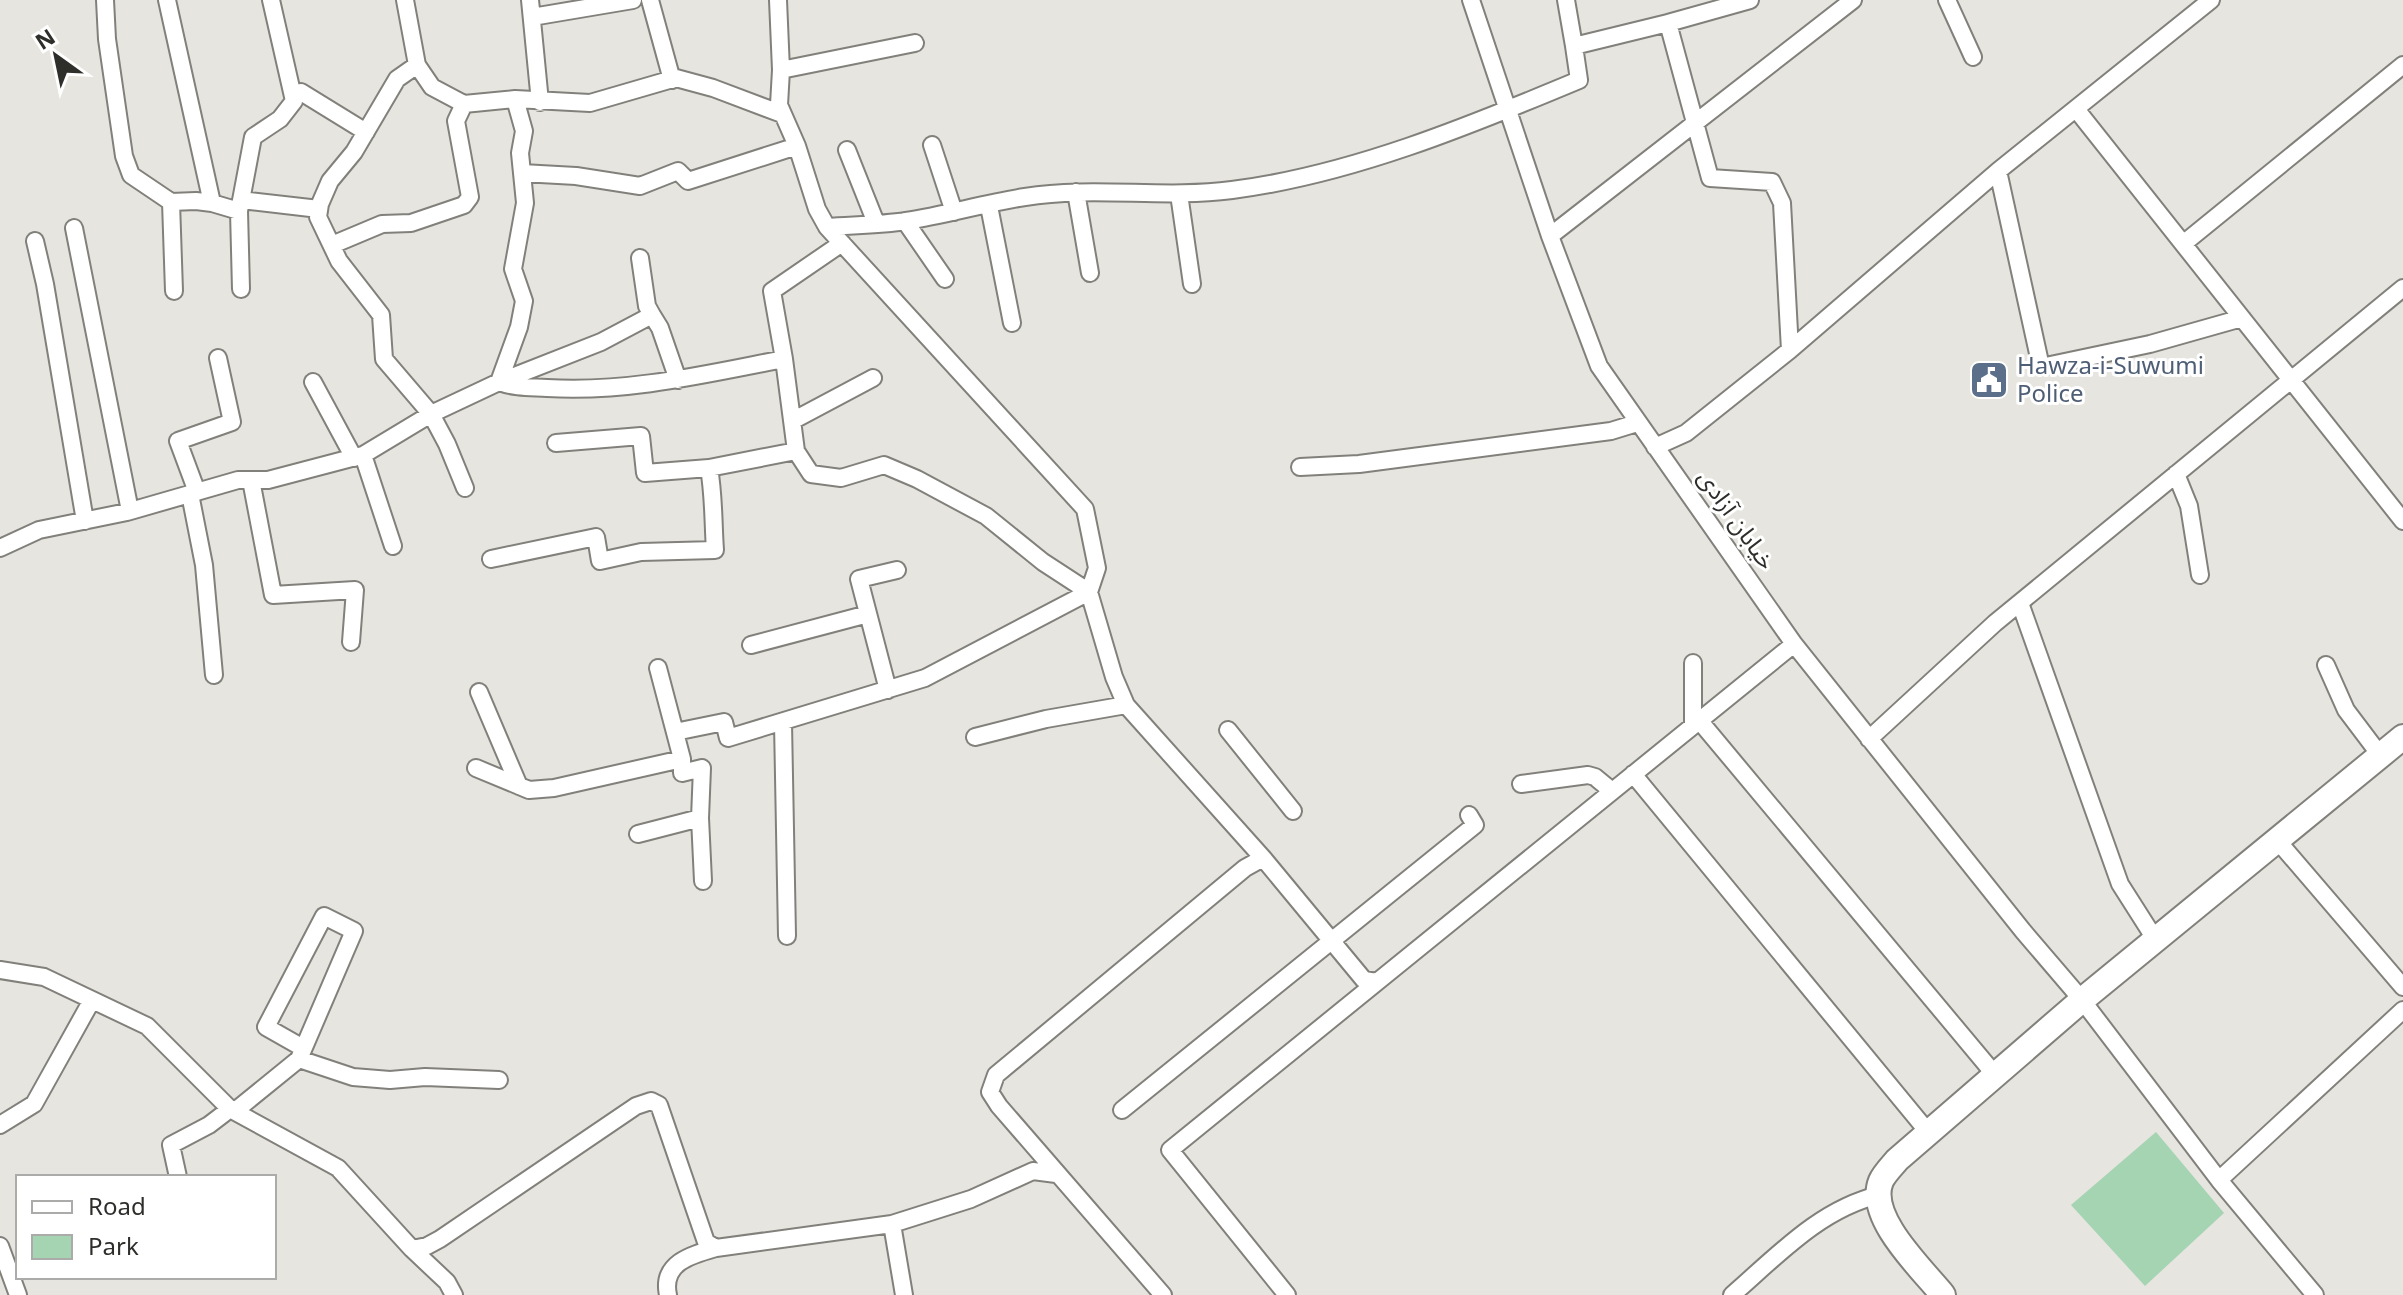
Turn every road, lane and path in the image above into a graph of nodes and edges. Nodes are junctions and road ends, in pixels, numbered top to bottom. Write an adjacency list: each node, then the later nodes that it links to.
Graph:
1 (105, 0): 39 (street)
2 (167, 0): 40 (street)
3 (271, 0): 23 (street)
4 (405, 0): 19 (street)
5 (633, 0): 14 (street)
6 (650, 0): 22 (street)
7 (778, 0): 21 (street)
8 (1471, 0): 28 (street, خیابان آزادی)
9 (1566, 0): 17 (street)
10 (1750, 0): 15 (street)
11 (1853, 0): 30 (street)
12 (1947, 0): 18 (street)
13 (2211, 0): 27 (street)
14 (531, 8): 25 (street)
15 (1668, 23): 17 (street); 30 (street)
16 (915, 43): 21 (street)
17 (1574, 46): 28 (street)
18 (1973, 57)
19 (417, 65): 26 (street); 31 (street)
20 (2403, 65): 52 (street)
21 (781, 70): 29 (street)
22 (672, 80): 25 (street); 29 (street)
23 (293, 94): 31 (street); 41 (street)
24 (515, 99): 25 (street); 26 (street); 36 (street)
25 (540, 102)
26 (464, 104): 53 (street)
27 (2076, 109): 35 (street); 52 (street)
28 (1508, 110): 38 (street); 49 (street, خیابان آزادی)
29 (782, 114): 33 (street)
30 (1696, 124): 49 (street); 64 (street)
31 (366, 132): 43 (street)
32 (932, 145): 44 (street)
33 (797, 146): 36 (street); 47 (street)
34 (847, 150): 46 (street)
35 (1998, 171): 62 (street); 64 (street)
36 (522, 173): 71 (street)
37 (1076, 192): 38 (street); 42 (street); 55 (street)
38 (1179, 194): 57 (street)
39 (171, 202): 40 (street); 60 (street)
40 (212, 203): 41 (street)
41 (240, 206): 43 (street); 59 (street)
42 (989, 206): 44 (street); 63 (street)
43 (319, 209): 53 (street)
44 (954, 212): 45 (street)
45 (905, 221): 46 (street); 56 (street)
46 (876, 223): 47 (street)
47 (827, 227): 51 (street)
48 (74, 228): 85 (street)
49 (1550, 236): 74 (street, خیابان آزادی)
50 (35, 241): 86 (street)
51 (842, 243): 66 (street); 93 (street)
52 (2183, 244): 62 (street)
53 (332, 245): 72 (street)
54 (640, 258): 61 (street)
55 (1090, 273)
56 (945, 279)
57 (1192, 284)
58 (2403, 288): 68 (street)
59 (241, 289)
60 (174, 291)
61 (652, 315): 69 (street); 71 (street)
62 (2242, 318): 68 (street)
63 (1012, 323)
64 (1790, 350): 76 (street)
65 (218, 358): 84 (street)
66 (784, 359): 69 (street); 73 (street)
67 (873, 378): 73 (street)
68 (2291, 379): 81 (street); 87 (street)
69 (678, 380): 71 (street)
70 (313, 382): 78 (street)
71 (499, 382): 72 (street)
72 (431, 414): 78 (street); 83 (street)
73 (794, 420): 77 (street)
74 (1637, 423): 76 (street, خیابان آزادی); 79 (street)
75 (556, 443): 80 (street)
76 (1655, 447): 97 (street, خیابان آزادی)
77 (796, 451): 80 (street); 93 (street)
78 (359, 457): 82 (street); 88 (street)
79 (1300, 467)
80 (709, 468): 90 (street)
81 (2176, 474): 92 (street); 94 (street)
82 (251, 480): 84 (street); 96 (street)
83 (465, 488)
84 (194, 493): 85 (street); 102 (street)
85 (130, 511): 86 (street)
86 (85, 521): 89 (street)
87 (2403, 521)
88 (393, 546)
89 (1, 547)
90 (491, 559)
91 (897, 570): 95 (street)
92 (2200, 575)
93 (1089, 592): 103 (street); 105 (street)
94 (2020, 603): 112 (street); 128 (street)
95 (868, 614): 98 (street); 103 (street)
96 (351, 642)
97 (1794, 644): 106 (street); 112 (street, خیابان آزادی)
98 (751, 645)
99 (1693, 663): 106 (street)
100 (2326, 665): 113 (street)
101 (658, 668): 109 (street)
102 (214, 675)
103 (888, 690): 107 (street)
104 (479, 692): 118 (street)
105 (1126, 705): 110 (street); 125 (street)
106 (1696, 721): 116 (street); 137 (street)
107 (783, 723): 109 (street); 127 (street)
108 (1228, 730): 120 (street)
109 (675, 732): 114 (street)
110 (975, 737)
111 (2403, 737): 113 (highway)
112 (1869, 739): 134 (street, خیابان آزادی)
113 (2380, 755): 124 (highway)
114 (682, 759): 118 (street); 122 (street)
115 (476, 768): 118 (street)
116 (1633, 774): 119 (street); 142 (street)
117 (1521, 784): 119 (street)
118 (519, 786)
119 (1612, 791): 131 (street)
120 (1293, 811)
121 (1469, 815): 129 (street)
122 (700, 818): 123 (street); 126 (street)
123 (638, 834)
124 (2277, 840): 128 (highway); 132 (street)
125 (1263, 858): 129 (street); 143 (street)
126 (703, 881)
127 (787, 936)
128 (2155, 939): 134 (highway)
129 (1334, 940): 131 (street); 140 (street)
130 (0, 970): 133 (street)
131 (1377, 982): 160 (street)
132 (2403, 987)
133 (92, 1000): 139 (street); 141 (street)
134 (2082, 1000): 137 (highway); 147 (street, خیابان آزادی)
135 (2403, 1010): 147 (street)
136 (301, 1054): 136 (street); 138 (street); 139 (street)
137 (1996, 1076): 142 (highway)
138 (499, 1080)
139 (232, 1110): 146 (street); 153 (street)
140 (1122, 1110)
141 (0, 1125)
142 (1928, 1132): 148 (highway)
143 (1036, 1150): 144 (street); 145 (street)
144 (1033, 1171): 145 (street); 149 (street)
145 (1056, 1174): 159 (street)
146 (178, 1175)
147 (2219, 1180): 163 (street, خیابان آزادی)
148 (1879, 1195): 161 (street); 162 (highway)
149 (892, 1224): 152 (street); 158 (street)
150 (440, 1239): 152 (street); 153 (street); 154 (street)
151 (0, 1246): 155 (street)
152 (716, 1248): 157 (street)
153 (412, 1249): 154 (street)
154 (438, 1274): 156 (street)
155 (18, 1295)
156 (454, 1295)
157 (668, 1295)
158 (904, 1295)
159 (1163, 1295)
160 (1287, 1295)
161 (1732, 1295)
162 (1943, 1295)
163 (2315, 1295)

